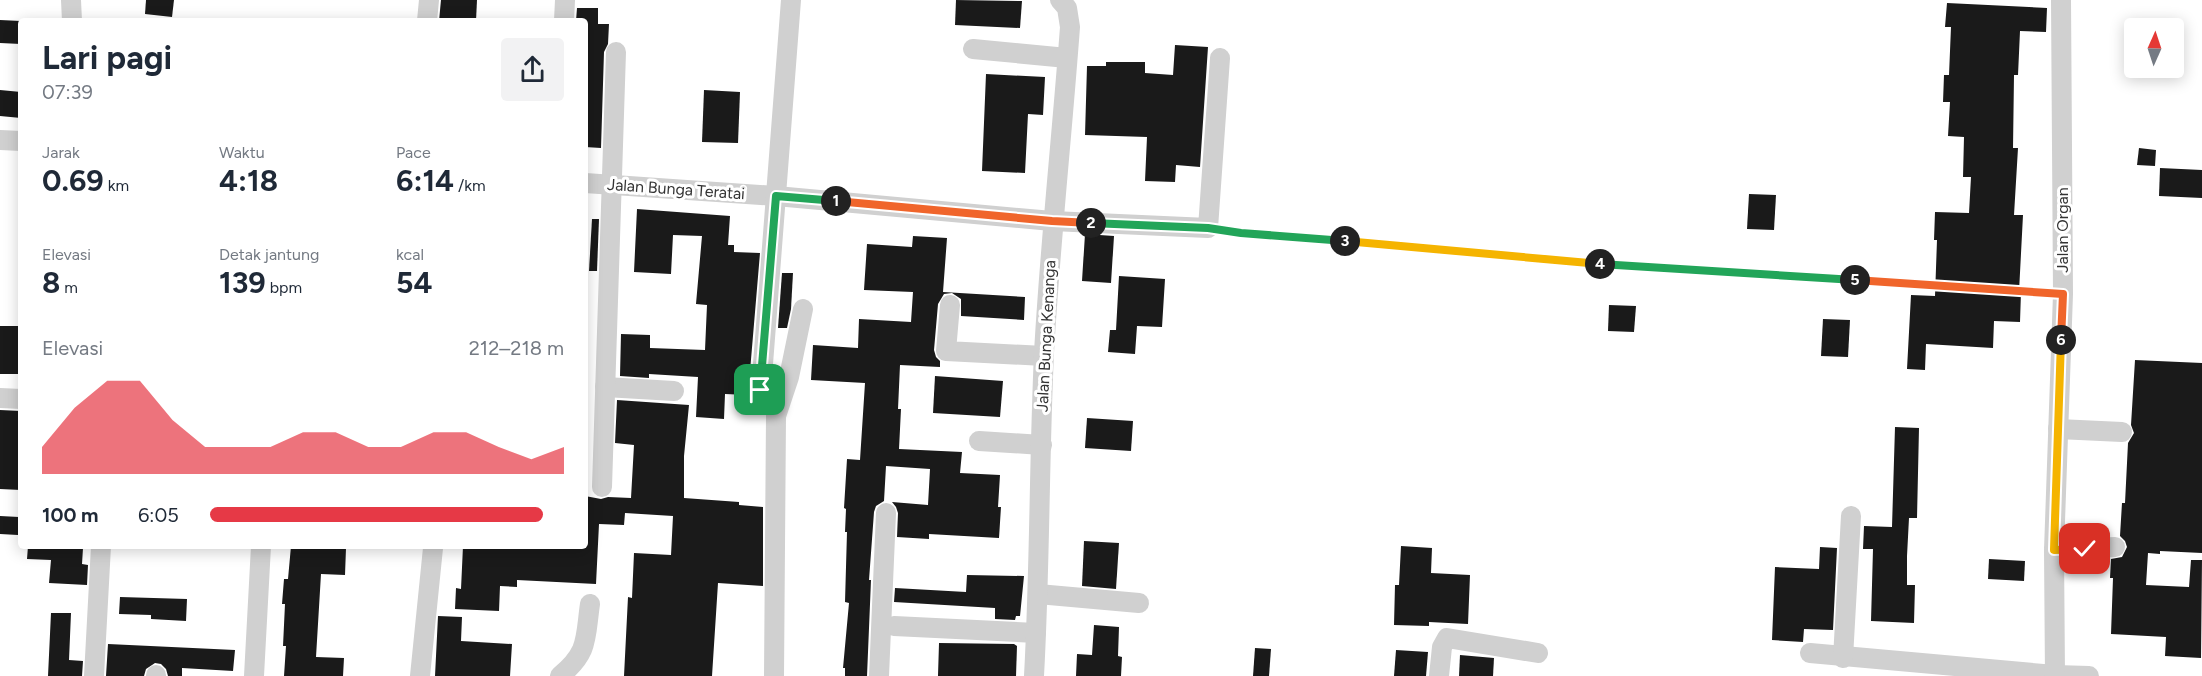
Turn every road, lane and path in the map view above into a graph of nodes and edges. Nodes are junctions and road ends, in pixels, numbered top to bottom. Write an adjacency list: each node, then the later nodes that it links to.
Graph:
1 (71, 0): 7 (street)
2 (429, 0): 8 (street)
3 (565, 0): 9 (street)
4 (791, 0): 18 (street)
5 (1060, 0): 12 (street, Jalan Bunga Kenanga)
6 (2061, 0): 21 (street, Jalan Organ)
7 (72, 18)
8 (427, 18)
9 (564, 18)
10 (973, 49): 12 (street)
11 (616, 52): 17 (street)
12 (1067, 58): 19 (street, Jalan Bunga Kenanga)
13 (1220, 58): 20 (street)
14 (0, 140): 15 (street)
15 (18, 141)
16 (588, 183): 17 (street, Jalan Bunga Teratai)
17 (611, 185): 18 (street, Jalan Bunga Teratai); 25 (street)
18 (776, 196): 19 (street, Jalan Bunga Teratai); 26 (street)
19 (1052, 221): 20 (street, Jalan Bunga Teratai); 24 (street, Jalan Bunga Kenanga)
20 (1208, 228): 21 (path)
21 (2063, 294): 30 (street, Jalan Organ)
22 (950, 305): 24 (street)
23 (802, 309): 55 (street)
24 (1044, 356): 33 (street, Jalan Bunga Kenanga)
25 (605, 387): 27 (street); 34 (street)
26 (760, 390)
27 (674, 391)
28 (0, 398): 29 (street)
29 (18, 399)
30 (2058, 429): 31 (street); 41 (street, Jalan Organ)
31 (2122, 432)
32 (979, 441): 33 (street)
33 (1042, 445): 42 (street, Jalan Bunga Kenanga)
34 (602, 487)
35 (886, 513): 56 (street)
36 (1851, 516): 49 (street)
37 (2115, 547): 41 (street)
38 (101, 549): 51 (street)
39 (261, 549): 52 (street)
40 (433, 549): 53 (street)
41 (2054, 550): 50 (street, Jalan Organ)
42 (1038, 594): 43 (street); 46 (street, Jalan Bunga Kenanga)
43 (1139, 603)
44 (590, 604): 54 (street)
45 (894, 626): 46 (street)
46 (1036, 633): 57 (street, Jalan Bunga Kenanga)
47 (1538, 653): 58 (street)
48 (1810, 653): 49 (street)
49 (1843, 658): 50 (street)
50 (2055, 675): 59 (street)
51 (94, 676)
52 (254, 676)
53 (420, 676)
54 (560, 676)
55 (774, 676)
56 (879, 676)
57 (1034, 676)
58 (1439, 676)
59 (2089, 676)

